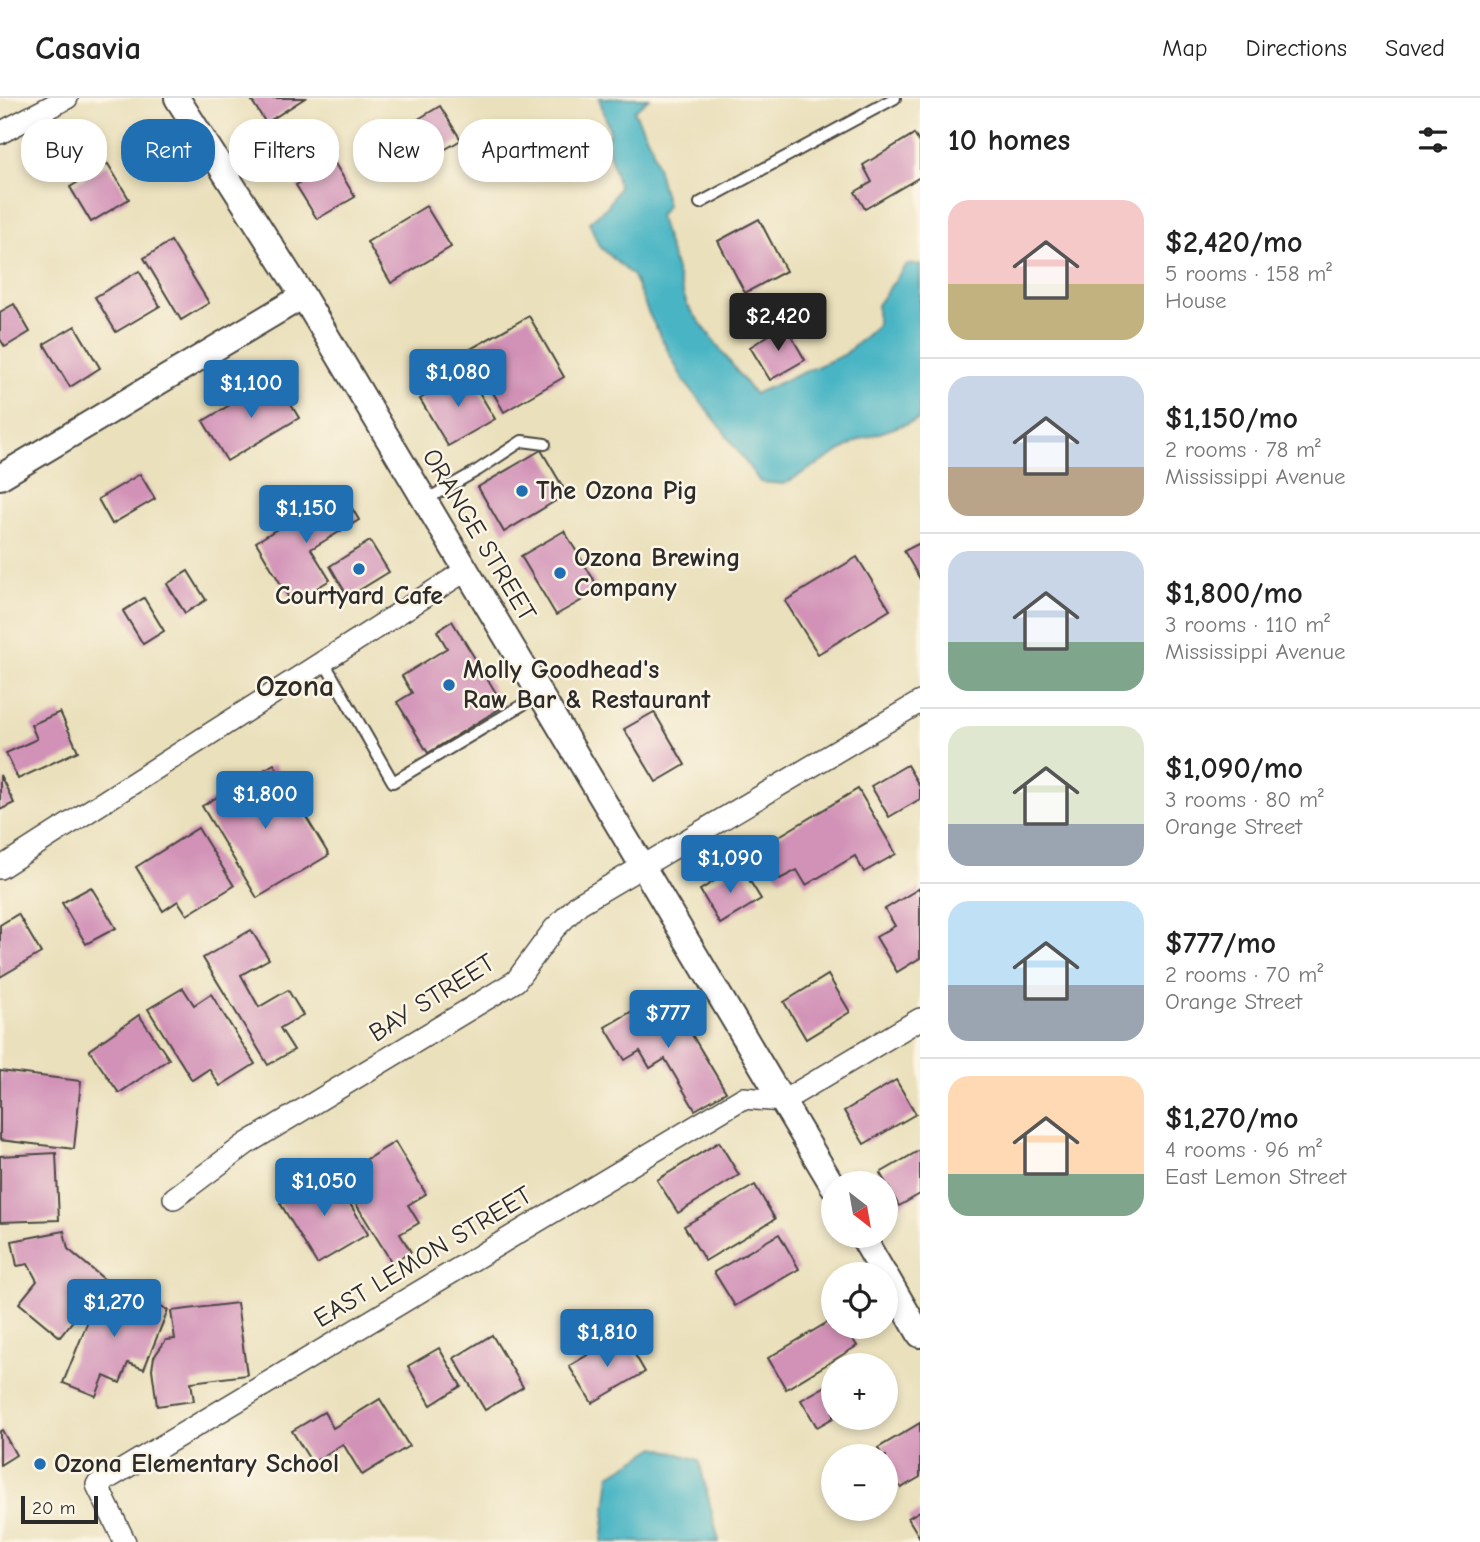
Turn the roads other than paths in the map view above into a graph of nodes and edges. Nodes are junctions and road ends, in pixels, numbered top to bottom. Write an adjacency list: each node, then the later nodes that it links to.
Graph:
1 (66, 98): 4 (street)
2 (177, 98): 6 (street, ORANGE STREET)
3 (895, 98): 5 (lane)
4 (0, 133)
5 (700, 203)
6 (303, 296): 8 (street); 9 (street, ORANGE STREET)
7 (545, 444): 9 (lane)
8 (0, 477)
9 (424, 501): 10 (street, ORANGE STREET)
10 (466, 571): 11 (street); 12 (street, ORANGE STREET)
11 (324, 662): 12 (lane); 14 (street)
12 (539, 695): 15 (street, ORANGE STREET)
13 (920, 702): 15 (street, BAY STREET)
14 (0, 868)
15 (643, 868): 17 (street, ORANGE STREET); 19 (street, BAY STREET)
16 (920, 1019): 17 (street)
17 (783, 1101): 18 (street, ORANGE STREET); 22 (street, EAST LEMON STREET)
18 (824, 1171)
19 (174, 1198)
20 (898, 1297): 21 (street)
21 (920, 1335)
22 (125, 1542)

